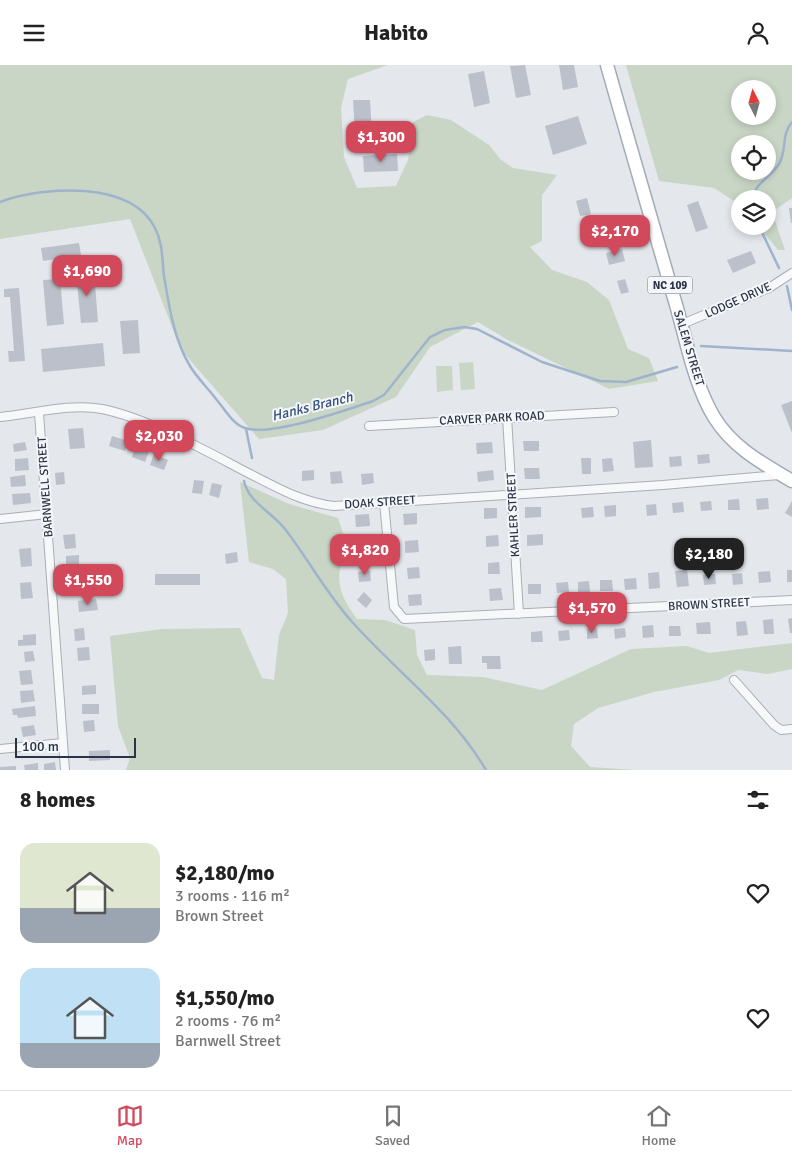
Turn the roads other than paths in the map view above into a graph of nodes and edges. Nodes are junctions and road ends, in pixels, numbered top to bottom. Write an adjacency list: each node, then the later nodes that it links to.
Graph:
1 (607, 65): 3 (main road, SALEM STREET / NC 109)
2 (792, 273): 3 (street, LODGE DRIVE)
3 (682, 324): 9 (main road, SALEM STREET / NC 109)
4 (614, 412): 7 (street, CARVER PARK ROAD)
5 (39, 413): 6 (street, DOAK STREET); 11 (street, DOAK STREET); 12 (street, BARNWELL STREET)
6 (0, 417)
7 (506, 417): 8 (street, CARVER PARK ROAD); 10 (street, KAHLER STREET)
8 (369, 426)
9 (787, 478): 10 (street, DOAK STREET)
10 (512, 493): 11 (street, DOAK STREET); 15 (street, KAHLER STREET)
11 (384, 502): 15 (street, BROWN STREET)
12 (47, 514): 13 (street); 18 (street, BARNWELL STREET)
13 (0, 519)
14 (792, 600): 15 (street, BROWN STREET)
15 (519, 614)
16 (734, 681): 17 (street)
17 (792, 729)
18 (63, 743): 19 (street); 20 (street, BARNWELL STREET)
19 (0, 749)
20 (65, 770)

